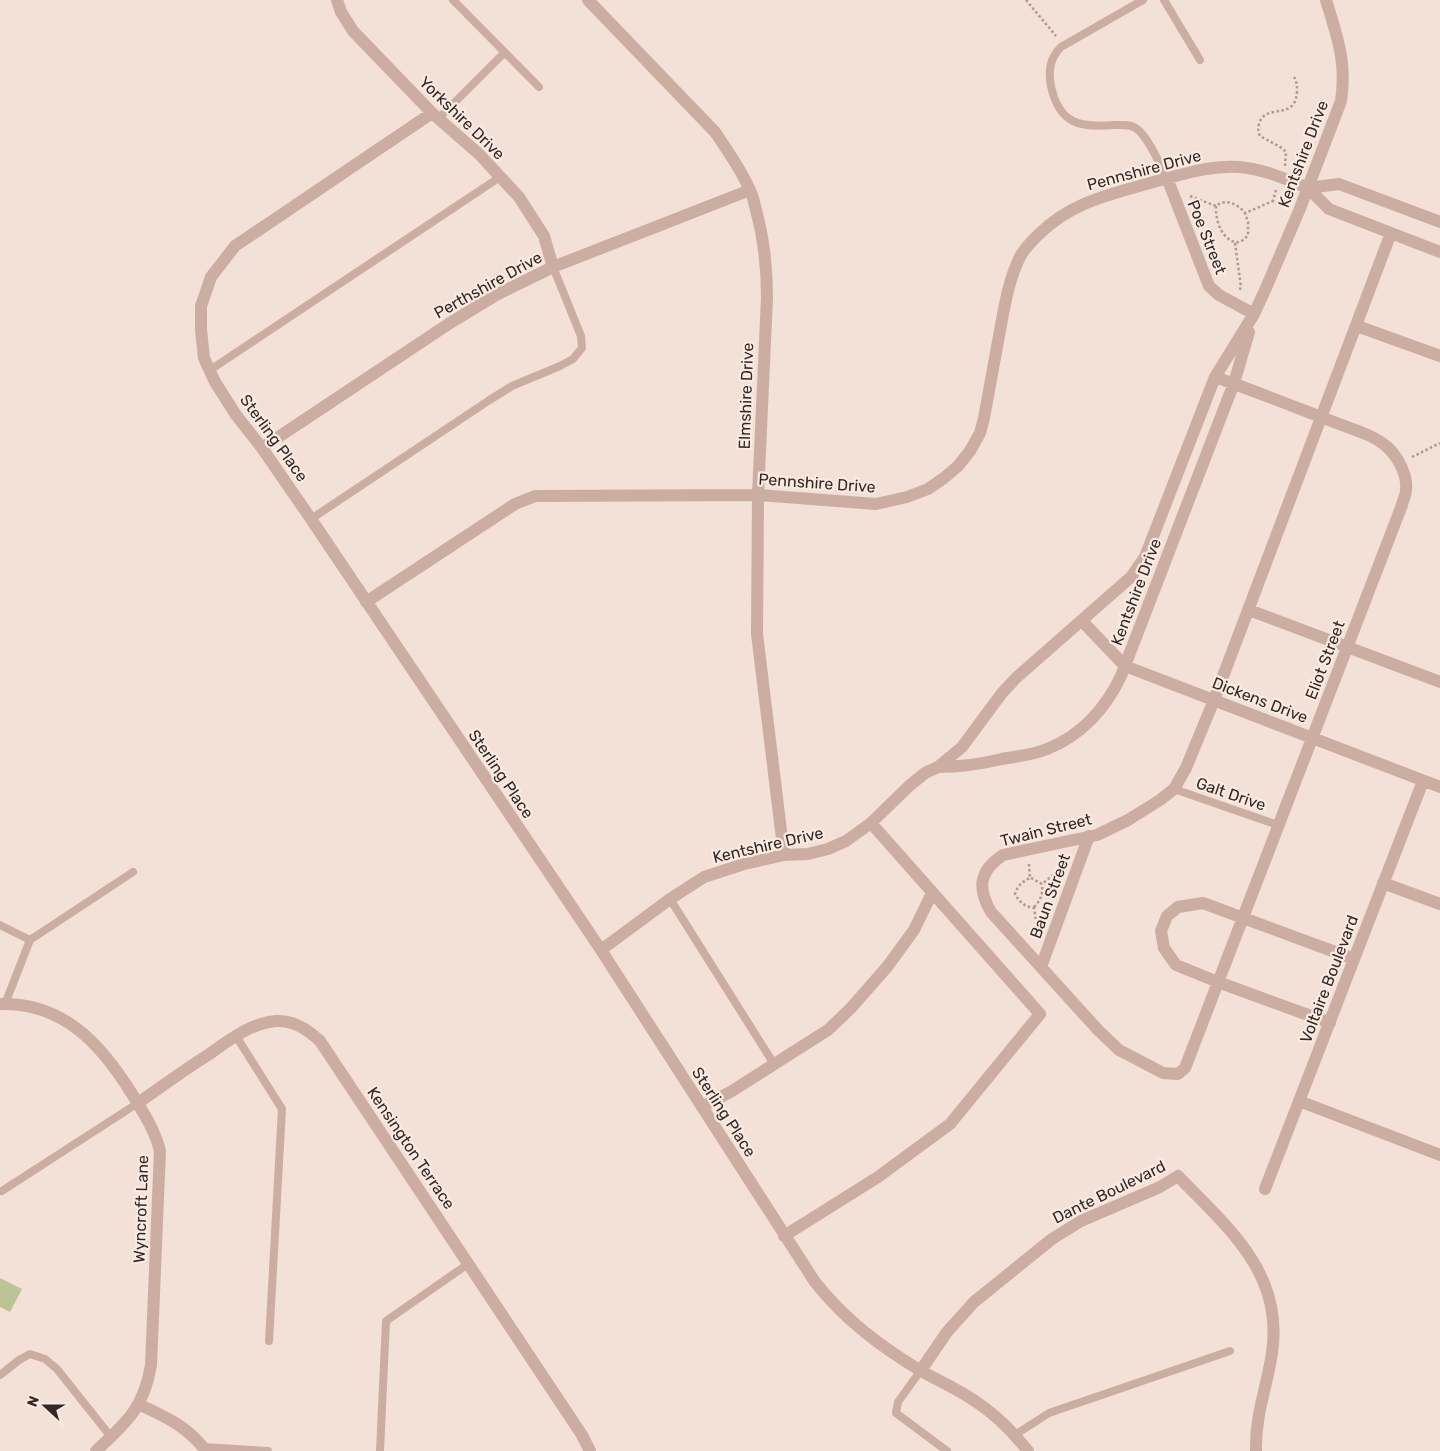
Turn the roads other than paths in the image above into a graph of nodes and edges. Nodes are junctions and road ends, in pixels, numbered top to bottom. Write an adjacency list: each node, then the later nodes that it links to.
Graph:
1 (337, 0): 10 (street, Yorkshire Drive)
2 (453, 0): 7 (lane)
3 (588, 0): 14 (street, Elmshire Drive)
4 (1143, 0): 12 (lane)
5 (1164, 0): 8 (lane)
6 (1326, 0): 13 (street, Kentshire Drive)
7 (504, 53): 9 (lane); 10 (lane)
8 (1200, 60)
9 (539, 86)
10 (435, 116): 11 (street, Yorkshire Drive); 22 (street, Sterling Place)
11 (500, 177): 18 (street, Yorkshire Drive); 22 (lane)
12 (1167, 178): 13 (street, Pennshire Drive); 19 (street, Poe Street); 27 (street, Pennshire Drive)
13 (1308, 188): 15 (street, Pennshire Drive); 16 (street, Pennshire Drive); 19 (street, Kentshire Drive)
14 (750, 190): 18 (street, Perthshire Drive); 27 (street, Elmshire Drive)
15 (1440, 222)
16 (1391, 234): 17 (street, Pennshire Drive); 20 (street, Twain Street)
17 (1440, 252)
18 (553, 267): 26 (street, Perthshire Drive); 28 (lane)
19 (1254, 314): 23 (street, Kentshire Drive); 24 (street, Kentshire Drive)
20 (1357, 326): 21 (street); 25 (street, Twain Street)
21 (1440, 356)
22 (210, 370): 26 (street, Sterling Place)
23 (1215, 377): 24 (street, Eliot Street); 31 (street, Kentshire Drive)
24 (1234, 383): 25 (street, Eliot Street); 33 (street, Kentshire Drive)
25 (1322, 418): 30 (street, Twain Street); 32 (street, Eliot Street)
26 (262, 448): 28 (street, Sterling Place)
27 (758, 495): 29 (street, Pennshire Drive); 44 (street, Elmshire Drive)
28 (311, 519): 29 (street, Sterling Place)
29 (366, 602): 53 (street, Sterling Place)
30 (1249, 610): 32 (street); 35 (street, Twain Street)
31 (1082, 621): 33 (street, Dickens Drive); 37 (street, Kentshire Drive)
32 (1348, 646): 34 (street); 36 (street, Eliot Street)
33 (1125, 666): 35 (street, Dickens Drive); 37 (street, Kentshire Drive)
34 (1440, 682)
35 (1214, 700): 36 (street, Dickens Drive); 40 (street, Twain Street)
36 (1312, 738): 38 (street, Dickens Drive); 42 (street, Eliot Street)
37 (938, 767): 41 (street, Kentshire Drive)
38 (1423, 781): 39 (street, Dickens Drive); 46 (street, Voltaire Boulevard)
39 (1440, 787)
40 (1174, 788): 42 (lane, Galt Drive); 43 (street, Twain Street)
41 (871, 822): 44 (street, Kentshire Drive); 47 (street)
42 (1278, 825): 50 (street, Eliot Street)
43 (1089, 836): 55 (street, Baun Street); 55 (street, Twain Street)
44 (784, 855): 48 (street, Kentshire Drive)
45 (133, 872): 52 (lane)
46 (1383, 883): 49 (street); 54 (street, Voltaire Boulevard)
47 (932, 893): 61 (street); 68 (street)
48 (670, 899): 53 (street, Kentshire Drive); 61 (lane)
49 (1440, 904)
50 (1243, 917): 54 (street); 56 (street, Eliot Street); 56 (street)
51 (0, 925): 52 (lane)
52 (30, 940): 57 (lane)
53 (601, 950): 64 (street, Sterling Place)
54 (1354, 958): 58 (street, Voltaire Boulevard)
55 (1041, 967): 60 (street, Twain Street)
56 (1218, 982): 58 (street); 60 (street, Eliot Street)
57 (3, 1004): 63 (street, Wyncroft Lane)
58 (1330, 1023): 62 (street, Voltaire Boulevard)
59 (236, 1036): 63 (street, Kensington Terrace); 69 (street, Kensington Terrace); 70 (lane)
60 (1188, 1060)
61 (774, 1064): 64 (street)
62 (1299, 1101): 65 (street); 66 (street, Voltaire Boulevard)
63 (138, 1103): 67 (lane); 74 (street, Wyncroft Lane)
64 (702, 1106): 68 (street, Sterling Place)
65 (1440, 1155)
66 (1265, 1189)
67 (2, 1191)
68 (784, 1236): 72 (street, Sterling Place)
69 (468, 1264): 80 (lane); 81 (street, Kensington Terrace)
70 (268, 1341)
71 (1230, 1351): 75 (lane)
72 (920, 1370): 75 (street, Sterling Place); 82 (lane); 84 (street, Dante Boulevard)
73 (0, 1375): 76 (lane)
74 (138, 1404): 76 (street, Wyncroft Lane); 77 (street)
75 (1015, 1435): 83 (street, Sterling Place)
76 (111, 1437): 78 (street, Wyncroft Lane)
77 (204, 1449): 79 (lane)
78 (96, 1451)
79 (268, 1451)
80 (380, 1451)
81 (590, 1451)
82 (947, 1451)
83 (1028, 1451)
84 (1256, 1451)

